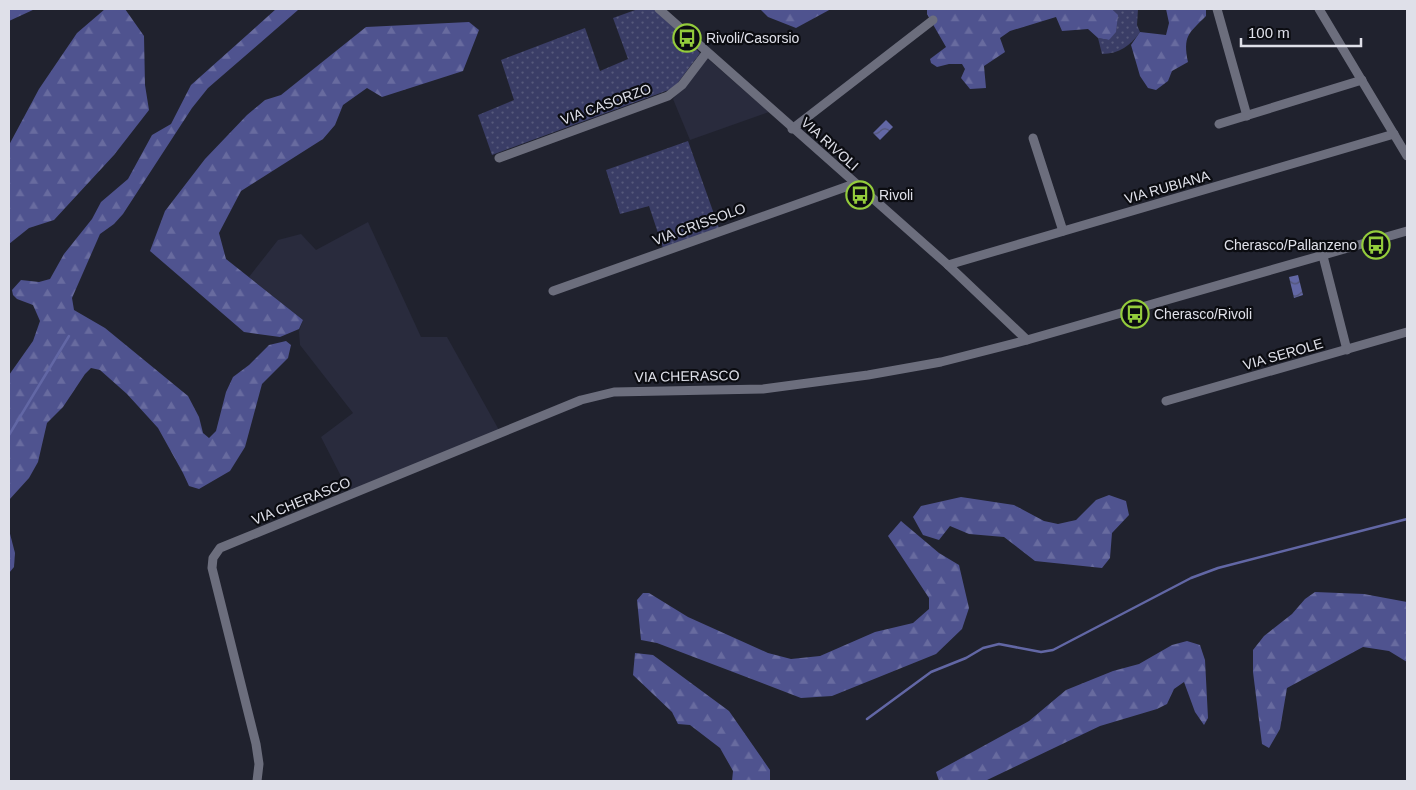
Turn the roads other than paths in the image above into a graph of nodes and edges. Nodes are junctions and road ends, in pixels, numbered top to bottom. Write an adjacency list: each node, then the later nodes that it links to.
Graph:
1 (659, 9): 5 (street, VIA RIVOLI)
2 (1217, 9): 7 (street)
3 (1319, 9): 6 (street)
4 (934, 20): 9 (street)
5 (707, 52): 9 (street, VIA RIVOLI); 13 (street, VIA CASORZO)
6 (1362, 80): 7 (street); 10 (street)
7 (1247, 116): 8 (street)
8 (1219, 124)
9 (792, 129): 14 (street, VIA RIVOLI)
10 (1394, 134): 12 (street); 16 (street, VIA RUBIANA)
11 (1034, 138): 16 (street)
12 (1407, 156)
13 (499, 158)
14 (854, 184): 18 (street, VIA RIVOLI); 19 (street, VIA CRISSOLO)
15 (1407, 231): 17 (street, VIA CHERASCO)
16 (1063, 232): 18 (street, VIA RUBIANA)
17 (1323, 256): 21 (street, VIA CHERASCO); 22 (street)
18 (948, 265): 21 (street, VIA RIVOLI)
19 (553, 290)
20 (1407, 332): 22 (street, VIA SEROLE)
21 (1027, 340): 24 (street, VIA CHERASCO)
22 (1347, 350): 23 (street, VIA SEROLE)
23 (1166, 401)
24 (257, 781)

